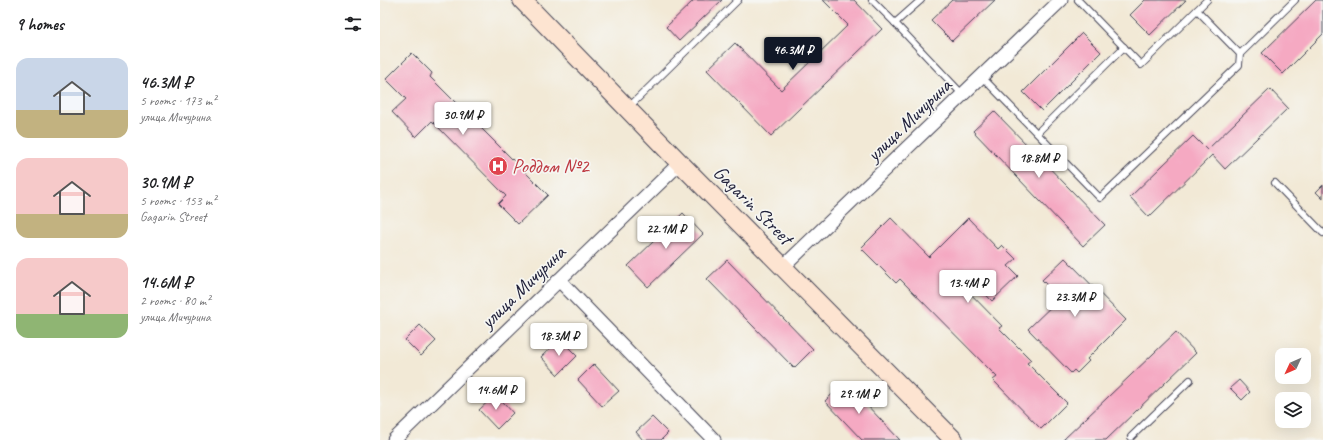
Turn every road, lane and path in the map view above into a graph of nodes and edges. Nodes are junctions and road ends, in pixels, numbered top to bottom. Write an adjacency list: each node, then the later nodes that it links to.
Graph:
1 (522, 0): 15 (main road, Gagarin Street)
2 (738, 0): 15 (lane)
3 (872, 0): 10 (lane)
4 (921, 0): 10 (lane)
5 (1061, 0): 13 (street, улица Мичурина)
6 (1078, 0): 11 (lane)
7 (1207, 0): 9 (lane)
8 (1295, 0): 12 (lane)
9 (1197, 10): 11 (lane); 12 (lane)
10 (895, 23): 14 (lane)
11 (1124, 48): 16 (lane)
12 (1240, 54): 16 (lane)
13 (982, 77): 14 (street, улица Мичурина); 16 (lane)
14 (963, 95): 20 (street, улица Мичурина)
15 (628, 109): 17 (main road, Gagarin Street)
16 (1037, 133)
17 (680, 163): 20 (main road, Gagarin Street); 21 (street, улица Мичурина)
18 (1275, 183): 19 (lane)
19 (1323, 233)
20 (784, 267): 26 (main road, Gagarin Street)
21 (559, 280): 24 (street, улица Мичурина); 25 (street)
22 (1190, 380): 23 (lane)
23 (1131, 439)
24 (394, 440)
25 (714, 440)
26 (954, 440)

